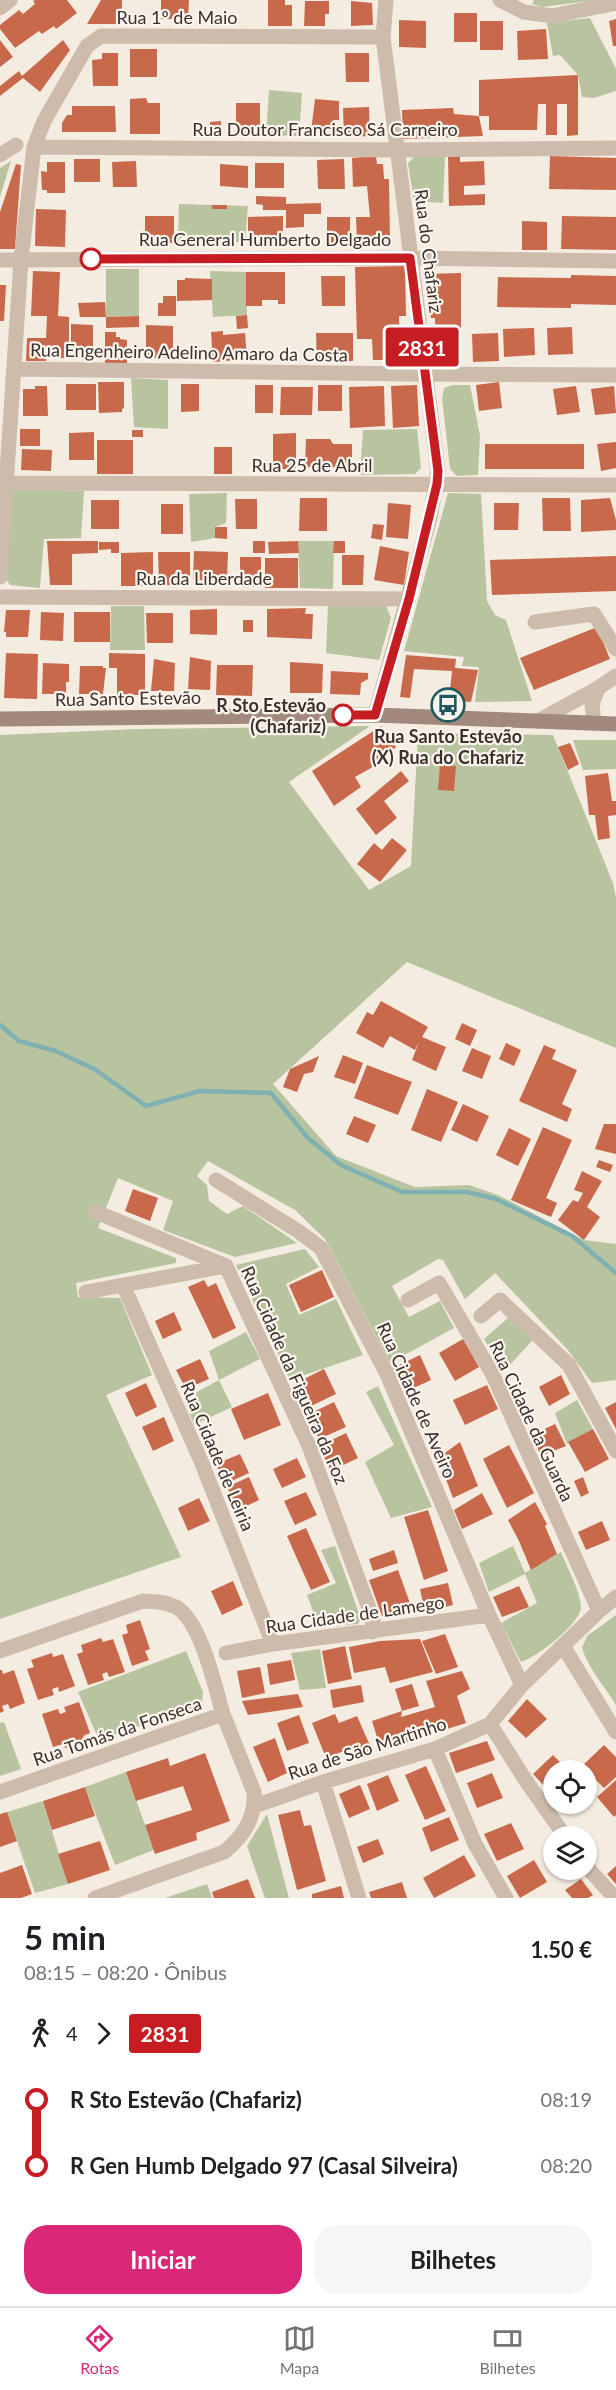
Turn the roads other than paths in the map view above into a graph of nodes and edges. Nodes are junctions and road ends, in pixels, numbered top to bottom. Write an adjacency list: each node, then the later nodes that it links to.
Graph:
1 (10, 0): 5 (street)
2 (386, 0): 6 (street, Rua do Chafariz)
3 (500, 0): 4 (street)
4 (616, 3)
5 (0, 8)
6 (383, 38): 8 (street, Rua 1º de Maio); 10 (street, Rua do Chafariz)
7 (16, 145): 11 (street)
8 (34, 147): 10 (street, Rua Doutor Francisco Sá Carneiro); 14 (street, Rua 1º de Maio)
9 (616, 148): 10 (street, Rua Doutor Francisco Sá Carneiro)
10 (396, 150): 12 (street, Rua do Chafariz)
11 (0, 155)
12 (410, 258): 14 (street, Rua General Humberto Delgado); 15 (street, Rua General Humberto Delgado); 17 (street, Rua do Chafariz)
13 (0, 260): 14 (street, Rua General Humberto Delgado)
14 (21, 260): 16 (street, Rua 1º de Maio)
15 (616, 261)
16 (14, 369): 17 (street, Rua Engenheiro Adelino Amaro da Costa); 19 (street, Rua 1º de Maio)
17 (425, 374): 18 (street, Rua Engenheiro Adelino Amaro da Costa); 20 (street, Rua do Chafariz)
18 (616, 375)
19 (7, 483): 20 (street, Rua 25 de Abril); 22 (street, Rua 1º de Maio)
20 (437, 484): 21 (street, Rua 25 de Abril); 24 (street, Rua do Chafariz)
21 (616, 485)
22 (0, 577)
23 (0, 597): 24 (street, Rua da Liberdade)
24 (409, 599): 29 (street, Rua do Chafariz)
25 (535, 622): 26 (street)
26 (616, 650)
27 (616, 675): 28 (street)
28 (598, 688): 31 (street); 32 (street)
29 (375, 715): 30 (street, Rua Santo Estevão); 31 (street, Rua Santo Estevão)
30 (0, 719)
31 (538, 721): 32 (street, Rua Santo Estevão)
32 (594, 723): 33 (street, Rua Santo Estevão)
33 (616, 724)
34 (216, 1180): 44 (street, Rua Cidade de Aveiro)
35 (96, 1212): 36 (street, Rua Cidade da Figueira da Foz)
36 (226, 1266): 37 (street); 45 (street, Rua Cidade da Figueira da Foz)
37 (123, 1285): 38 (street); 46 (street, Rua Cidade de Leiria)
38 (86, 1292)
39 (408, 1300): 43 (street, Rua Cidade da Guarda)
40 (481, 1316): 41 (street)
41 (616, 1451)
42 (616, 1598): 43 (street, Rua de São Martinho)
43 (598, 1611): 47 (street, Rua de São Martinho)
44 (489, 1615): 45 (street, Rua Cidade de Lamego); 50 (street, Rua Cidade de Aveiro)
45 (372, 1632): 46 (street, Rua Cidade de Lamego)
46 (273, 1644): 49 (street, Rua Cidade de Lamego)
47 (563, 1646): 50 (street, Rua de São Martinho); 53 (street)
48 (0, 1651): 51 (street)
49 (226, 1653)
50 (522, 1685): 52 (street, Rua de São Martinho)
51 (223, 1714): 56 (street, Rua Tomás da Fonseca); 57 (street, Rua Tomás da Fonseca)
52 (490, 1724): 54 (street, Rua de São Martinho); 58 (street)
53 (616, 1732)
54 (435, 1749): 55 (street, Rua de São Martinho); 62 (street)
55 (323, 1782): 57 (street, Rua de São Martinho); 61 (street)
56 (0, 1792)
57 (255, 1806): 60 (street)
58 (558, 1826)
59 (597, 1878): 63 (street)
60 (95, 1898)
61 (359, 1898)
62 (506, 1898)
63 (615, 1898)

